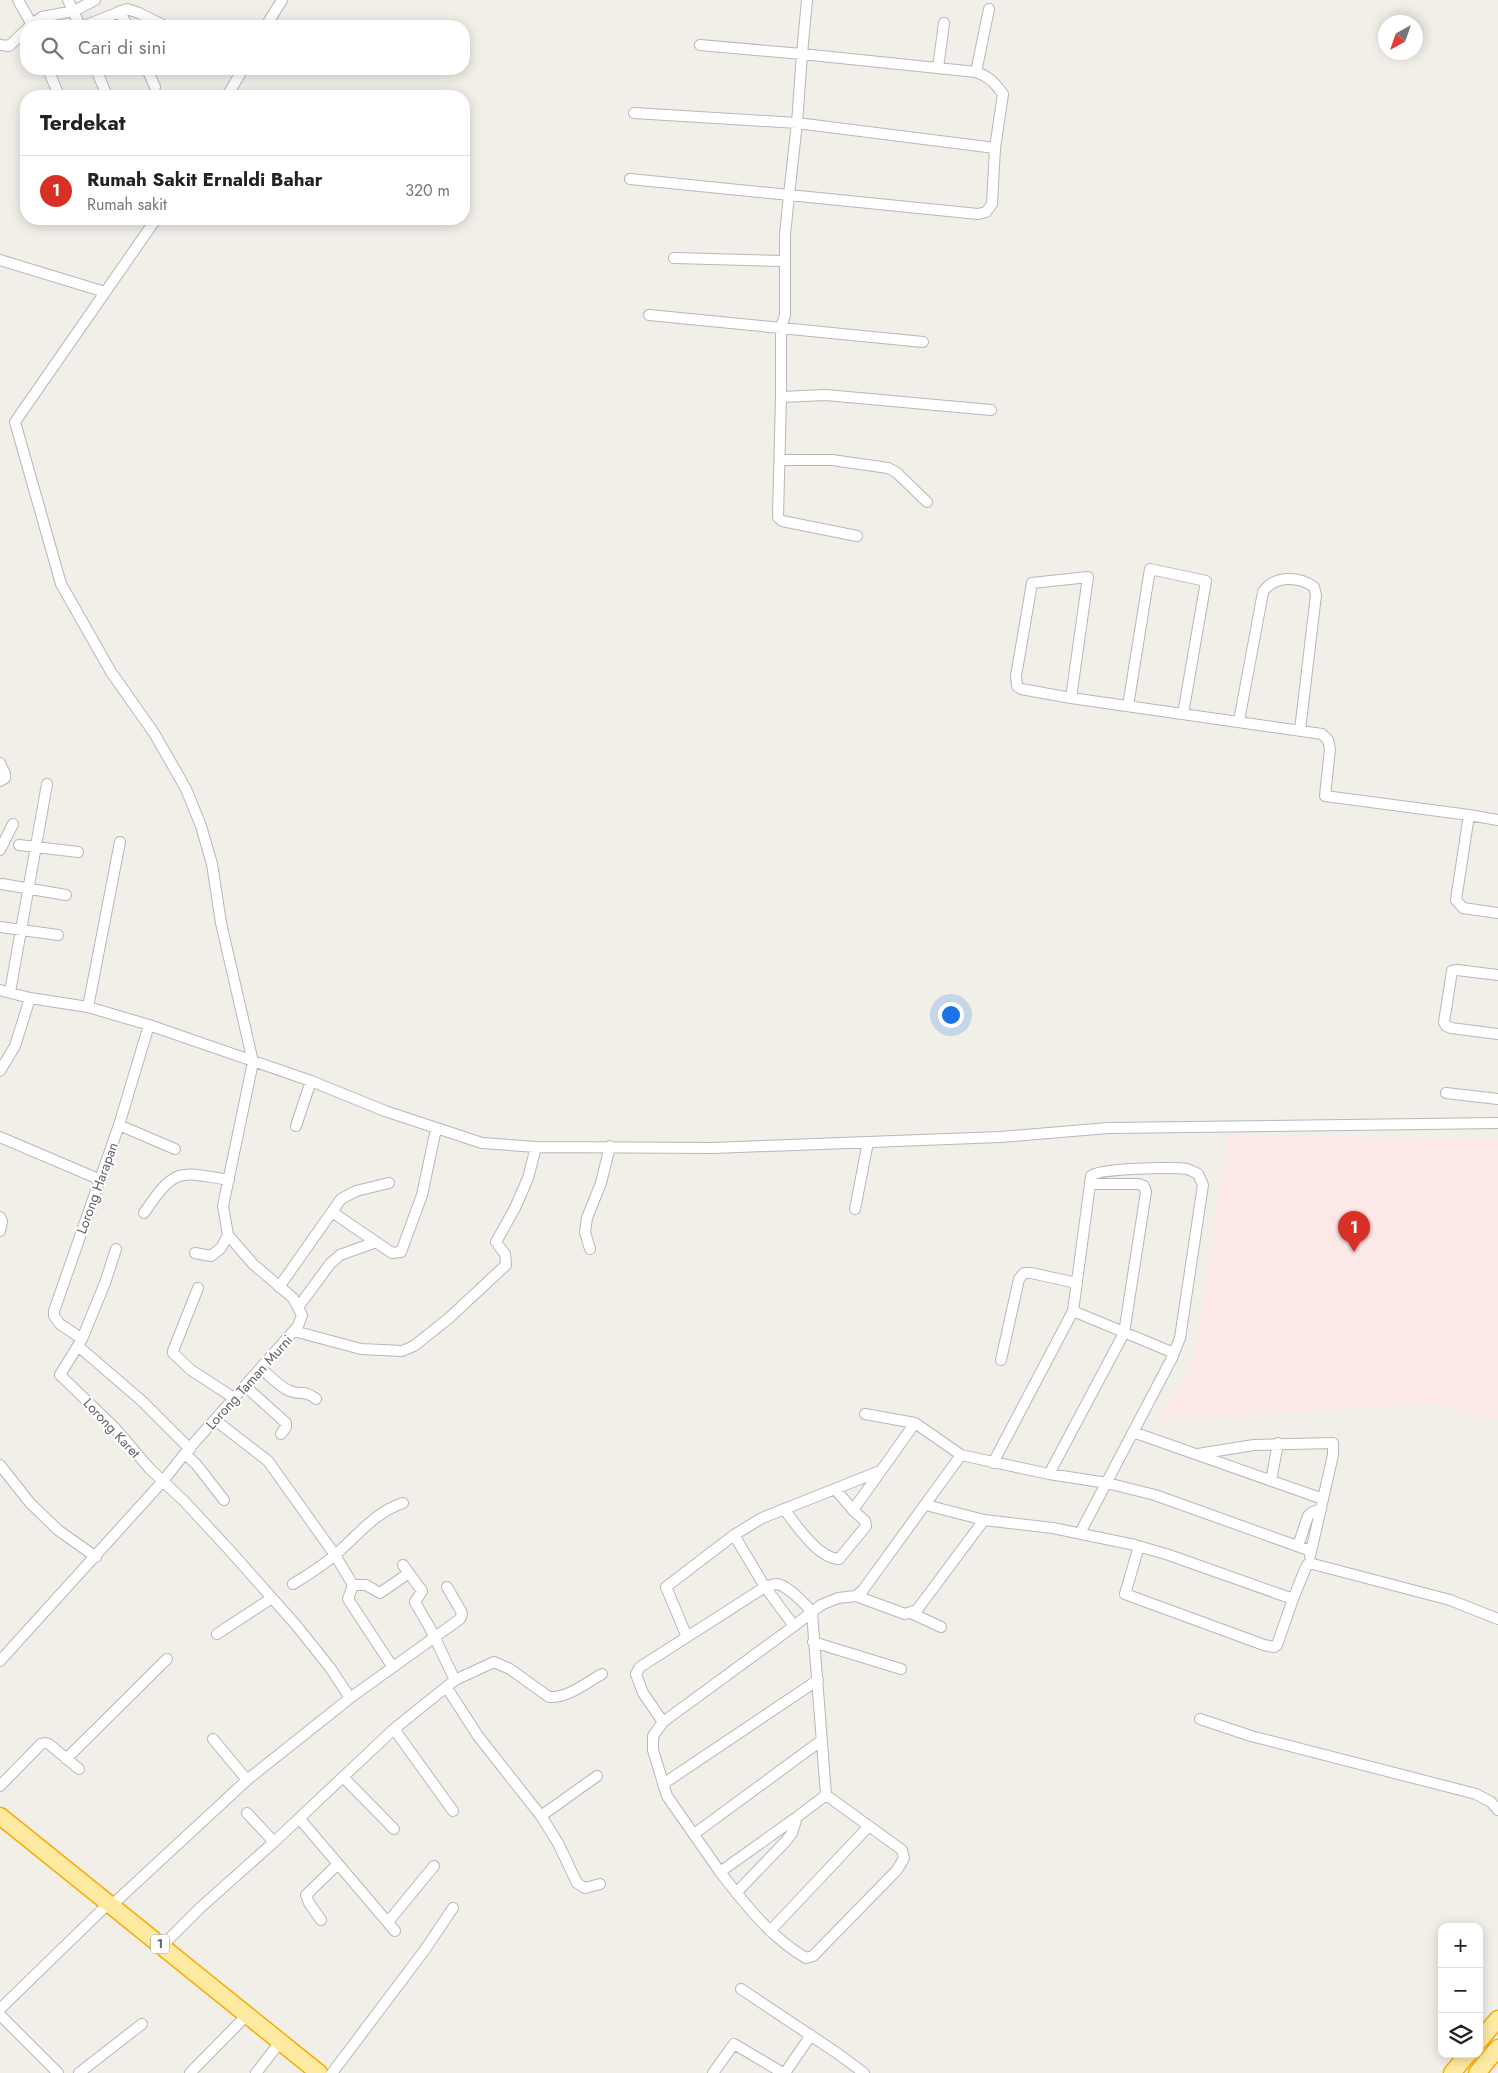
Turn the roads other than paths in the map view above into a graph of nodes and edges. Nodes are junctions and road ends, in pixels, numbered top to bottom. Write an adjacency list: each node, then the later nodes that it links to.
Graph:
1 (18, 0): 8 (street)
2 (68, 0): 10 (street)
3 (95, 0): 10 (street)
4 (807, 0): 18 (street)
5 (280, 4): 13 (street)
6 (989, 9): 20 (street)
7 (120, 11): 10 (street); 11 (street); 12 (street)
8 (26, 20)
9 (38, 20): 10 (street)
10 (78, 20)
11 (124, 20)
12 (153, 20)
13 (270, 20)
14 (944, 23): 19 (street)
15 (20, 35): 17 (street)
16 (700, 44): 18 (street)
17 (0, 45)
18 (802, 54): 19 (street); 30 (street)
19 (938, 68): 20 (street)
20 (976, 72): 31 (street)
21 (50, 75): 26 (street)
22 (98, 75): 27 (street)
23 (150, 75): 25 (street)
24 (237, 75): 28 (street)
25 (155, 87)
26 (57, 90)
27 (105, 90)
28 (230, 90)
29 (634, 113): 30 (street)
30 (797, 123): 31 (street); 33 (street)
31 (995, 148): 33 (street)
32 (630, 178): 33 (street)
33 (789, 195): 37 (street)
34 (152, 225): 38 (street)
35 (674, 258): 37 (street)
36 (0, 260): 38 (street)
37 (784, 261): 40 (street)
38 (105, 292): 76 (street)
39 (649, 316): 40 (street)
40 (781, 328): 41 (street); 42 (street)
41 (923, 342)
42 (781, 398): 43 (street); 44 (street)
43 (992, 410)
44 (780, 460): 45 (street); 46 (street)
45 (927, 502)
46 (857, 536)
47 (1071, 698): 47 (street); 48 (street)
48 (1128, 706): 49 (street); 49 (street)
49 (1183, 714): 50 (street)
50 (1240, 722): 51 (street); 51 (street)
51 (1300, 730): 55 (street)
52 (0, 763): 53 (street)
53 (0, 781)
54 (47, 784): 60 (street)
55 (1469, 816): 56 (street); 66 (street)
56 (1498, 820)
57 (13, 824): 61 (street)
58 (120, 842): 73 (street)
59 (19, 845): 60 (street)
60 (36, 846): 62 (street); 64 (street)
61 (0, 850)
62 (78, 852)
63 (2, 884): 64 (street)
64 (28, 889): 65 (street); 68 (street)
65 (66, 894)
66 (1498, 913)
67 (0, 927): 68 (street)
68 (21, 930): 69 (street); 71 (street)
69 (58, 935)
70 (1498, 975): 75 (street)
71 (5, 991): 72 (street)
72 (30, 998): 73 (street); 77 (street)
73 (88, 1008): 74 (street)
74 (149, 1025): 76 (street); 82 (street, Lorong Harapan)
75 (1498, 1034)
76 (253, 1062): 78 (street); 91 (street)
77 (0, 1071)
78 (311, 1081): 83 (street); 84 (street)
79 (1446, 1093): 80 (street)
80 (1498, 1099)
81 (1498, 1123): 86 (street)
82 (119, 1125): 89 (street); 90 (street, Lorong Harapan)
83 (296, 1126)
84 (436, 1129): 88 (street); 100 (street)
85 (0, 1137): 90 (street)
86 (868, 1142): 87 (street); 94 (street)
87 (610, 1146): 88 (street); 102 (street)
88 (536, 1147): 109 (street)
89 (175, 1149)
90 (101, 1180): 111 (street, Lorong Harapan)
91 (229, 1180): 96 (street); 99 (street)
92 (390, 1183): 95 (street)
93 (1090, 1184): 104 (street); 110 (street); 112 (street)
94 (855, 1209)
95 (332, 1212): 100 (street); 105 (street)
96 (144, 1213)
97 (0, 1217): 98 (street)
98 (0, 1231)
99 (228, 1236): 103 (street); 105 (street)
100 (376, 1242): 107 (street)
101 (116, 1249): 111 (street)
102 (590, 1249)
103 (195, 1253)
104 (1077, 1283): 108 (street); 113 (street)
105 (279, 1287): 107 (street)
106 (198, 1288): 116 (street)
107 (299, 1306): 109 (street, Lorong Taman Murni)
108 (1073, 1311): 110 (street); 127 (street)
109 (294, 1331): 114 (street, Lorong Taman Murni)
110 (1124, 1333): 112 (street); 130 (street)
111 (80, 1342): 124 (street, Lorong Harapan); 131 (street, Lorong Karet)
112 (1174, 1353): 121 (street)
113 (1001, 1360)
114 (261, 1368): 115 (street, Lorong Taman Murni); 117 (street)
115 (245, 1386): 116 (street, Lorong Taman Murni); 122 (street)
116 (234, 1398): 119 (street, Lorong Taman Murni)
117 (316, 1399)
118 (865, 1414): 120 (street)
119 (215, 1420): 124 (street, Lorong Taman Murni); 147 (street)
120 (915, 1423): 126 (street); 129 (street)
121 (1133, 1432): 125 (street); 133 (street)
122 (281, 1434)
123 (1278, 1444): 125 (street); 132 (street); 137 (street)
124 (187, 1451): 131 (street, Lorong Taman Murni); 135 (street, Lorong Harapan)
125 (1196, 1454): 132 (street)
126 (961, 1455): 127 (street); 138 (street)
127 (993, 1463): 130 (street)
128 (0, 1465): 148 (street)
129 (881, 1471): 134 (street); 140 (street)
130 (1049, 1474): 133 (street)
131 (163, 1481): 148 (street, Lorong Taman Murni); 155 (street, Lorong Karet)
132 (1270, 1481): 137 (street)
133 (1106, 1483): 142 (street); 145 (street)
134 (835, 1489): 139 (street); 140 (street)
135 (224, 1500)
136 (403, 1503): 147 (street)
137 (1322, 1504): 145 (street); 146 (street)
138 (926, 1505): 141 (street); 154 (street)
139 (784, 1509): 140 (street); 143 (street)
140 (853, 1510)
141 (984, 1520): 142 (street); 158 (street)
142 (1080, 1533): 144 (street)
143 (734, 1536): 153 (street); 164 (street)
144 (1139, 1546): 156 (street); 156 (street)
145 (1298, 1546): 146 (street)
146 (1311, 1551): 149 (street)
147 (335, 1555): 150 (street); 151 (street)
148 (96, 1557): 166 (street, Lorong Taman Murni)
149 (1308, 1564): 156 (street); 159 (street)
150 (293, 1584)
151 (353, 1585): 163 (street); 168 (street)
152 (447, 1587): 163 (street)
153 (765, 1587): 157 (street); 160 (street); 164 (street)
154 (856, 1596): 157 (street); 158 (street)
155 (272, 1598): 162 (street); 173 (street, Lorong Karet)
156 (1293, 1599)
157 (812, 1612): 160 (street); 165 (street)
158 (911, 1613): 161 (street)
159 (1498, 1619)
160 (794, 1626): 175 (street)
161 (941, 1627)
162 (217, 1634)
163 (435, 1637): 168 (street); 172 (street)
164 (688, 1637): 175 (street)
165 (813, 1642): 169 (street); 171 (street)
166 (2, 1655)
167 (167, 1659): 179 (street)
168 (392, 1666): 173 (street)
169 (901, 1670)
170 (602, 1674): 172 (street)
171 (818, 1680): 178 (street); 184 (street)
172 (451, 1684): 176 (street); 191 (street)
173 (350, 1698): 183 (street)
174 (1200, 1719): 187 (street)
175 (663, 1722): 184 (street)
176 (394, 1729): 182 (street); 188 (street)
177 (214, 1739): 183 (street)
178 (822, 1740): 186 (street); 196 (street)
179 (66, 1759): 180 (street); 185 (street)
180 (79, 1769)
181 (597, 1776): 191 (street)
182 (343, 1777): 192 (street); 195 (street)
183 (247, 1780): 203 (street)
184 (663, 1784): 196 (street)
185 (0, 1786)
186 (826, 1794): 193 (street); 194 (street)
187 (1498, 1810)
188 (453, 1811)
189 (247, 1813): 197 (street)
190 (0, 1816): 203 (highway, 1)
191 (541, 1816): 201 (street)
192 (299, 1818): 197 (street); 198 (street)
193 (797, 1818): 200 (street); 202 (street)
194 (869, 1826): 208 (street); 208 (street)
195 (394, 1829)
196 (694, 1834): 200 (street)
197 (274, 1842): 209 (street)
198 (338, 1864): 205 (street); 206 (street)
199 (434, 1866): 206 (street)
200 (720, 1872): 202 (street)
201 (600, 1884)
202 (736, 1893): 208 (street)
203 (111, 1904): 209 (highway, 1); 211 (street)
204 (453, 1908): 226 (street)
205 (321, 1920)
206 (388, 1922): 207 (street)
207 (395, 1931)
208 (770, 1932)
209 (162, 1946): 213 (highway, 1)
210 (742, 1989): 216 (street)
211 (0, 2008)
212 (0, 2015): 221 (street)
213 (247, 2015): 218 (highway, 1); 223 (street)
214 (1498, 2019): 217 (highway)
215 (142, 2024): 222 (street)
216 (811, 2035): 228 (street); 229 (street)
217 (1483, 2036)
218 (280, 2042): 224 (street); 225 (highway, 1)
219 (1498, 2048): 231 (highway)
220 (1465, 2058): 230 (highway)
221 (58, 2073)
222 (80, 2073)
223 (190, 2073)
224 (256, 2073)
225 (319, 2073)
226 (332, 2073)
227 (713, 2073): 228 (street)
228 (784, 2073)
229 (864, 2073)
230 (1452, 2073)
231 (1478, 2073)

